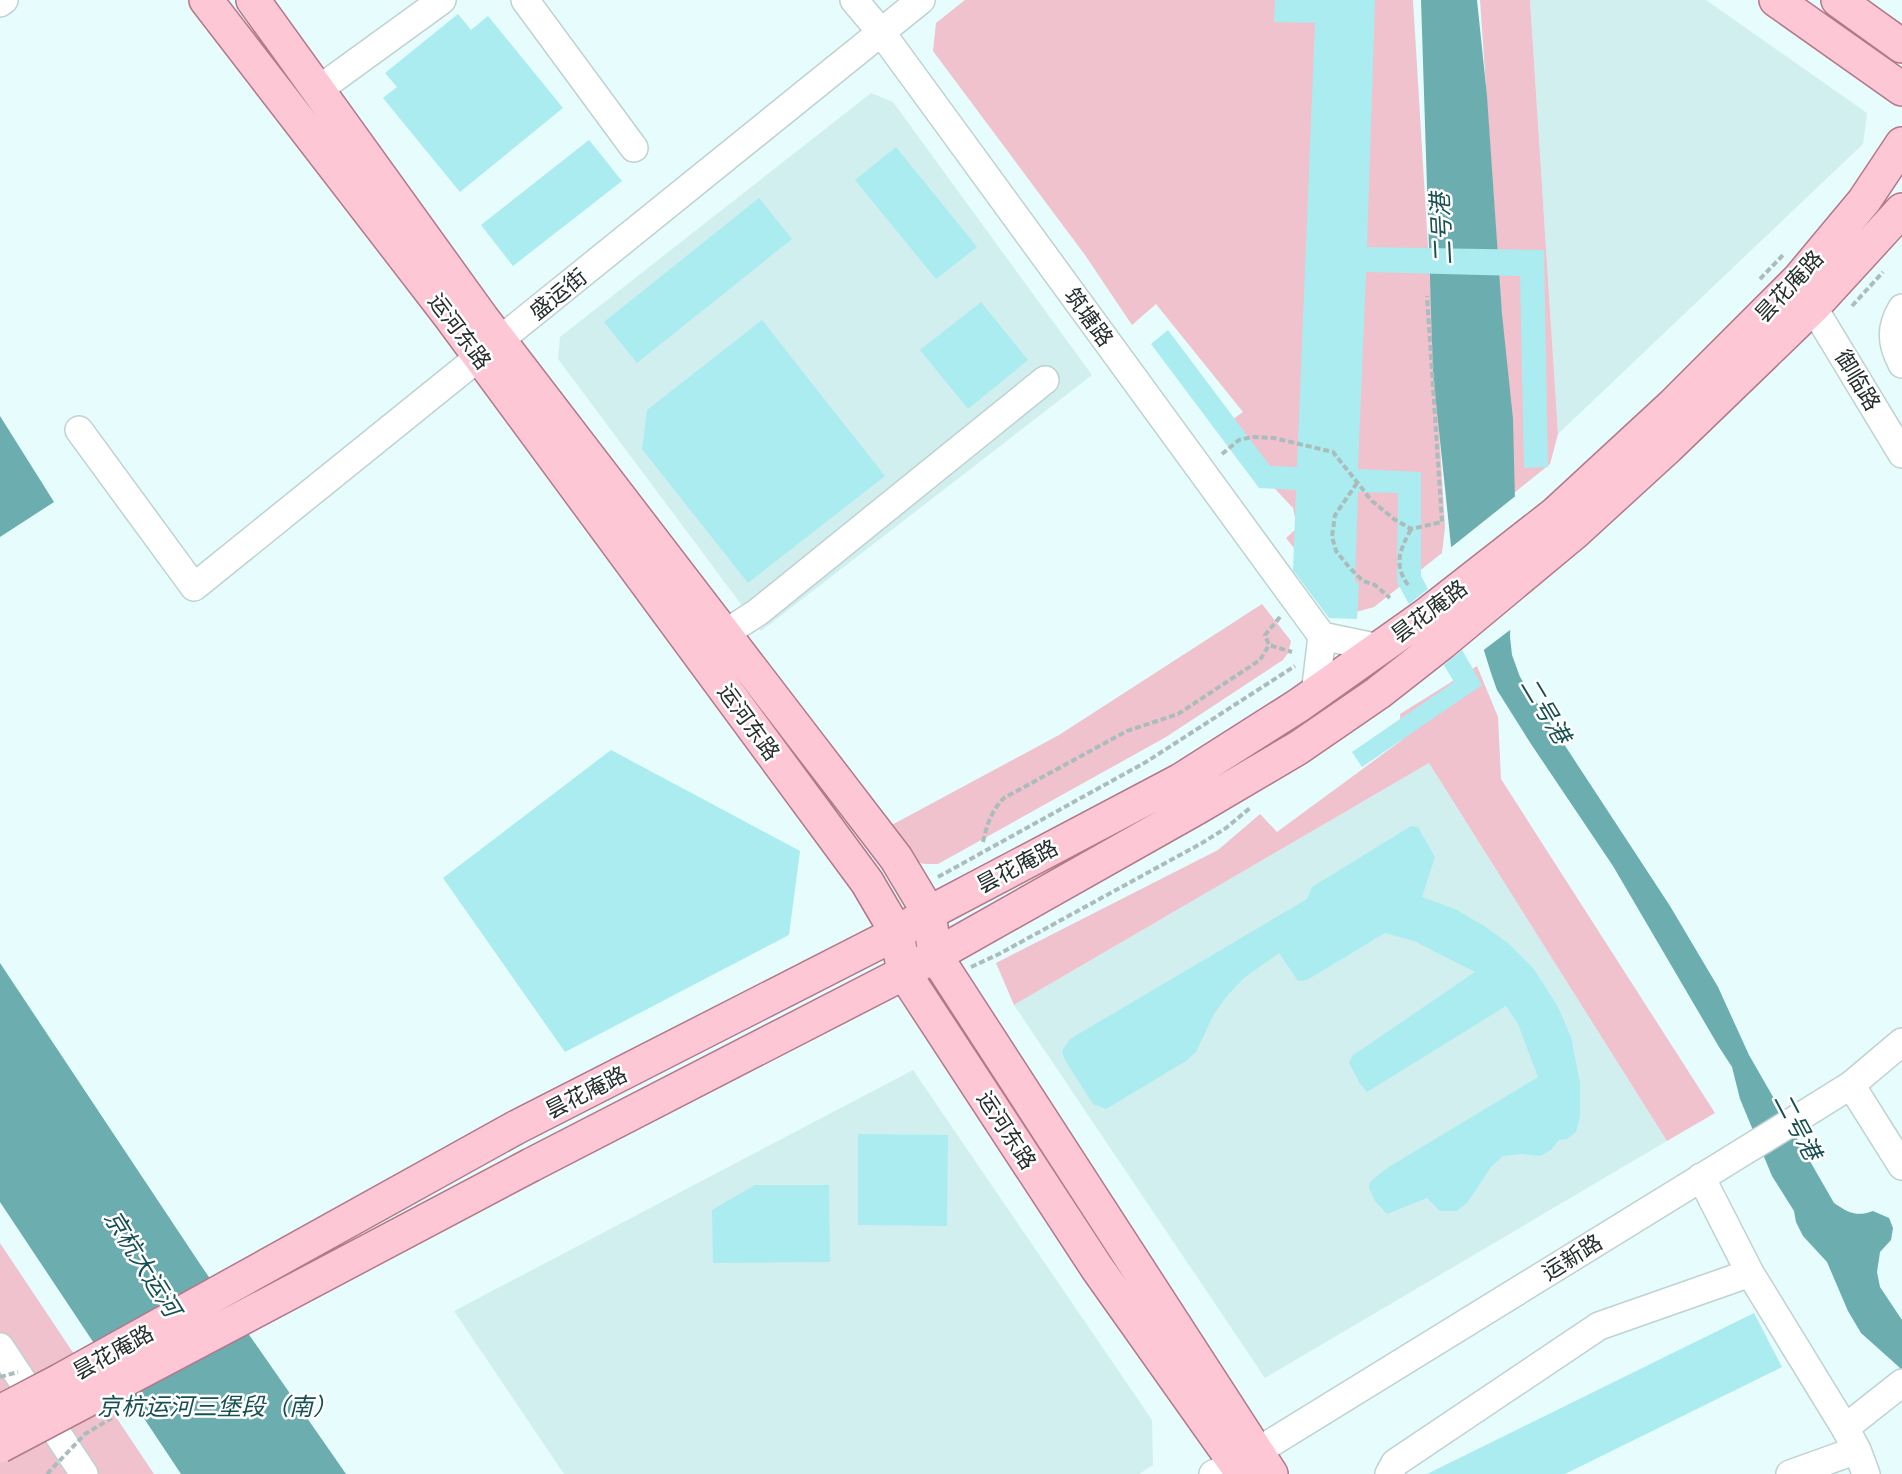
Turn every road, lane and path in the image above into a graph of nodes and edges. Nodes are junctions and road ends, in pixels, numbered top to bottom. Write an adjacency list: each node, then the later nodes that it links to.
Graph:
1 (4, 0): 10 (street)
2 (206, 0): 23 (main road, 运河东路)
3 (253, 0): 14 (main road, 运河东路)
4 (442, 0): 14 (street)
5 (525, 0): 16 (street)
6 (854, 0): 11 (street, 筑塘路)
7 (921, 0): 11 (street, 盛运街)
8 (1776, 0): 13 (main road)
9 (1838, 0): 12 (main road)
10 (0, 3)
11 (881, 32): 23 (street, 盛运街); 36 (street, 筑塘路)
12 (1902, 46)
13 (1902, 89)
14 (318, 90): 23 (main road, 运河东路)
15 (1902, 144): 30 (main road, 昙花庵路)
16 (634, 148)
17 (1902, 210): 21 (main road, 昙花庵路)
18 (1786, 251): 19 (path)
19 (1754, 285)
20 (1427, 296): 31 (path)
21 (1813, 307): 28 (street, 御临路); 30 (main road, 昙花庵路)
22 (1902, 308): 24 (street)
23 (490, 349): 26 (street, 盛运街); 35 (main road, 运河东路); 43 (main road, 运河东路)
24 (1902, 363)
25 (1045, 380): 35 (street)
26 (79, 430)
27 (1222, 454): 29 (path)
28 (1902, 454)
29 (1357, 483): 31 (path); 33 (path)
30 (1564, 523): 38 (main road, 昙花庵路); 44 (main road, 昙花庵路)
31 (1411, 529): 32 (path)
32 (1408, 585)
33 (1390, 598)
34 (1280, 617): 37 (path)
35 (724, 634): 42 (main road, 运河东路)
36 (1321, 644): 38 (street); 40 (street); 42 (path)
37 (1269, 645): 39 (path); 41 (path)
38 (1379, 648): 40 (main road, 昙花庵路)
39 (1292, 652)
40 (1315, 694): 42 (main road, 昙花庵路)
41 (983, 842)
42 (922, 902): 43 (main road, 昙花庵路); 44 (main road, 运河东路)
43 (897, 933): 45 (main road, 运河东路); 53 (main road, 昙花庵路, bridge)
44 (935, 955): 45 (main road, 昙花庵路); 56 (main road, 运河东路)
45 (904, 973): 54 (main road, 昙花庵路, bridge); 56 (main road, 运河东路)
46 (1902, 1042): 47 (street, 运新路)
47 (1851, 1085): 48 (street); 49 (street, 运新路)
48 (1902, 1166)
49 (1711, 1171): 50 (street); 56 (street, 运新路)
50 (1750, 1273): 55 (street); 58 (street)
51 (0, 1347): 57 (street)
52 (1902, 1383): 55 (street)
53 (0, 1412)
54 (0, 1446)
55 (1856, 1451): 59 (street)
56 (1244, 1467)
57 (84, 1474)
58 (1389, 1474)
59 (1790, 1474)

